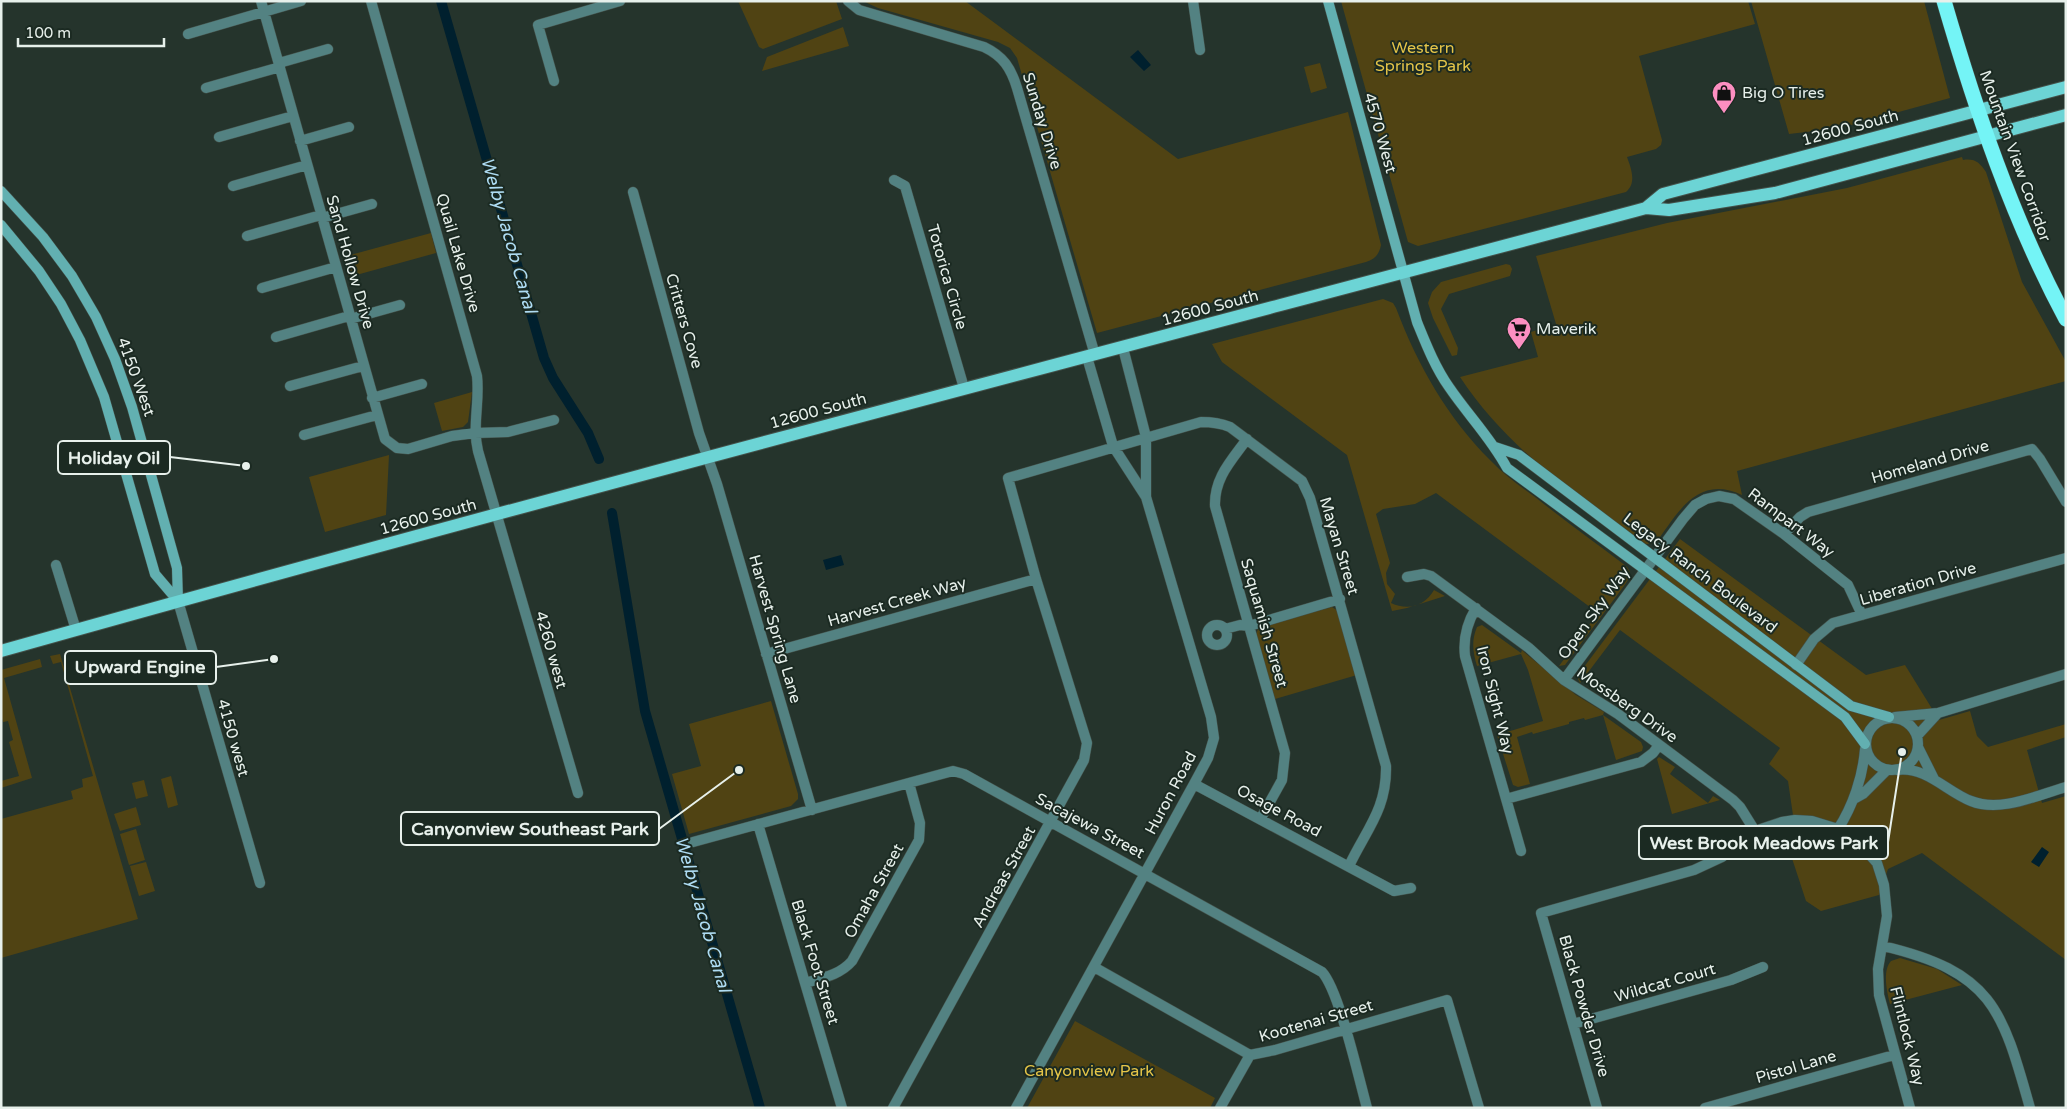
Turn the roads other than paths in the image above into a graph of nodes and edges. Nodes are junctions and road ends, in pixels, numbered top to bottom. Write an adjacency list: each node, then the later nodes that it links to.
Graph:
1 (261, 1): 9 (street, Sand Hollow Drive)
2 (301, 1): 9 (street)
3 (371, 1): 50 (street, Quail Lake Drive)
4 (620, 1): 14 (street)
5 (848, 1): 42 (street, Sunday Drive)
6 (1193, 1): 12 (street)
7 (1328, 1): 35 (street, 4570 West)
8 (1944, 1): 17 (highway, Mountain View Corridor)
9 (264, 12): 10 (street); 13 (street, Sand Hollow Drive)
10 (188, 34)
11 (328, 49): 13 (street)
12 (1200, 50)
13 (279, 65): 16 (street); 19 (street, Sand Hollow Drive)
14 (554, 81)
15 (2066, 87): 17 (main road, 12600 South)
16 (206, 88)
17 (1978, 110): 21 (highway, Mountain View Corridor); 30 (main road, 12600 South)
18 (2066, 115): 21 (main road, 12600 South)
19 (293, 116): 22 (street); 23 (street, Sand Hollow Drive)
20 (349, 127): 23 (street)
21 (1987, 136): 30 (main road, 12600 South); 39 (highway, Mountain View Corridor)
22 (219, 137)
23 (300, 140): 24 (street, Sand Hollow Drive)
24 (307, 165): 26 (street); 31 (street, Sand Hollow Drive)
25 (894, 180): 46 (street, Totorica Circle)
26 (233, 186)
27 (1, 191): 68 (street, 4150 West)
28 (633, 192): 56 (street, Critters Cove)
29 (372, 204): 31 (street)
30 (1646, 208): 35 (main road, 12600 South)
31 (322, 217): 33 (street); 34 (street, Sand Hollow Drive)
32 (1, 225): 68 (street)
33 (247, 236)
34 (336, 268): 36 (street); 38 (street, Sand Hollow Drive)
35 (1403, 272): 41 (main road, 12600 South); 55 (street, Legacy Ranch Boulevard)
36 (262, 288)
37 (400, 305): 38 (street)
38 (350, 318): 40 (street); 43 (street, Sand Hollow Drive)
39 (2066, 319)
40 (276, 337)
41 (1123, 348): 42 (main road, 12600 South); 52 (street, Huron Road)
42 (1091, 356): 46 (main road, 12600 South); 54 (street, Huron Road)
43 (363, 366): 45 (street); 47 (street, Sand Hollow Drive)
44 (422, 384): 47 (street)
45 (290, 386)
46 (964, 388): 56 (main road, 12600 South)
47 (372, 398): 48 (street, Sand Hollow Drive)
48 (377, 415): 50 (street, Sand Hollow Drive); 51 (street)
49 (554, 420): 50 (street, Sand Hollow Drive)
50 (475, 433): 60 (street, Quail Lake Drive)
51 (304, 436)
52 (1146, 436): 53 (street, Mayan Street); 54 (street, Mayan Street); 58 (street, Huron Road)
53 (1247, 440): 67 (street, Mayan Street); 71 (street, Saquamish Street)
54 (1113, 446): 57 (street, Mayan Street); 58 (street, Huron Road)
55 (1495, 446): 63 (street, Legacy Ranch Boulevard); 63 (street, Legacy Ranch Boulevard)
56 (708, 458): 60 (main road, 12600 South); 77 (street, Harvest Spring Lane)
57 (1008, 478): 66 (street, Andreas Street)
58 (1146, 497): 75 (street, Huron Road)
59 (2066, 502): 61 (street, Homeland Drive)
60 (497, 515): 68 (main road, 12600 South); 91 (street, 4260 west)
61 (1784, 534): 63 (street, Rampart Way); 70 (street, Rampart Way)
62 (2066, 558): 70 (street, Liberation Drive)
63 (1649, 563): 78 (street, Legacy Ranch Boulevard); 80 (street, Open Sky Way); 85 (street, Legacy Ranch Boulevard)
64 (56, 565): 72 (street)
65 (1407, 577): 69 (street, Mossberg Drive)
66 (1036, 579): 77 (street, Harvest Creek Way); 96 (street, Andreas Street)
67 (1340, 599): 71 (street); 102 (street, Mayan Street)
68 (178, 601): 72 (main road, 12600 South); 104 (street, 4150 west)
69 (1476, 608): 80 (street, Mossberg Drive); 92 (street, Iron Sight Way)
70 (1862, 615): 78 (street, Liberation Drive)
71 (1249, 626): 73 (street); 95 (street, Saquamish Street)
72 (76, 630): 76 (main road, 12600 South)
73 (1226, 633): 74 (street); 74 (street)
74 (1207, 637): 75 (street)
75 (1189, 643): 89 (street, Huron Road)
76 (1, 651)
77 (766, 654): 94 (street, Harvest Spring Lane)
78 (1796, 665): 82 (street, Legacy Ranch Boulevard)
79 (2066, 674): 81 (street)
80 (1564, 680): 84 (street, Mossberg Drive)
81 (1938, 713): 82 (street); 83 (street)
82 (1892, 717): 83 (street); 85 (street)
83 (1918, 741): 86 (street); 87 (street)
84 (1659, 745): 92 (street); 99 (street, Mossberg Drive)
85 (1865, 746): 86 (street); 93 (street)
86 (1892, 770): 87 (street); 93 (street)
87 (1934, 779): 90 (street)
88 (909, 783): 94 (street, Sacajewa Street); 96 (street, Sacajewa Street); 110 (street, Omaha Street)
89 (1194, 784): 95 (street, Osage Road); 103 (street, Huron Road)
90 (2066, 787)
91 (578, 793)
92 (1506, 799): 101 (street, Iron Sight Way)
93 (1854, 800): 98 (street)
94 (812, 810): 97 (street, Sacajewa Street)
95 (1261, 818): 102 (street, Osage Road)
96 (1051, 822): 103 (street, Sacajewa Street); 116 (street, Andreas Street)
97 (758, 824): 100 (street, Sacajewa Street); 110 (street, Black Foot Street)
98 (1838, 829): 99 (street, Flintlock Way); 107 (street, Flintlock Way)
99 (1755, 832): 106 (street, Flintlock Way)
100 (693, 842)
101 (1521, 851)
102 (1349, 866): 105 (street, Osage Road)
103 (1145, 873): 108 (street, Huron Road); 112 (street, Sacajewa Street)
104 (260, 883)
105 (1411, 888)
106 (1541, 913): 111 (street, Black Powder Drive)
107 (1883, 946): 114 (street, Flintlock Way); 124 (street)
108 (1094, 967): 113 (street, Kootenai Street); 117 (street, Huron Road)
109 (1763, 967): 111 (street, Wildcat Court)
110 (806, 983): 115 (street, Black Foot Street)
111 (1573, 1024): 121 (street, Black Powder Drive)
112 (1344, 1029): 113 (street, Kootenai Street); 119 (street, Sacajewa Street); 120 (street, Kootenai Street)
113 (1250, 1055): 118 (street)
114 (1894, 1055): 122 (street, Pistol Lane); 123 (street, Flintlock Way)
115 (842, 1108)
116 (893, 1108)
117 (1016, 1108)
118 (1220, 1108)
119 (1367, 1108)
120 (1479, 1108)
121 (1598, 1108)
122 (1705, 1108)
123 (1910, 1108)
124 (2030, 1108)

